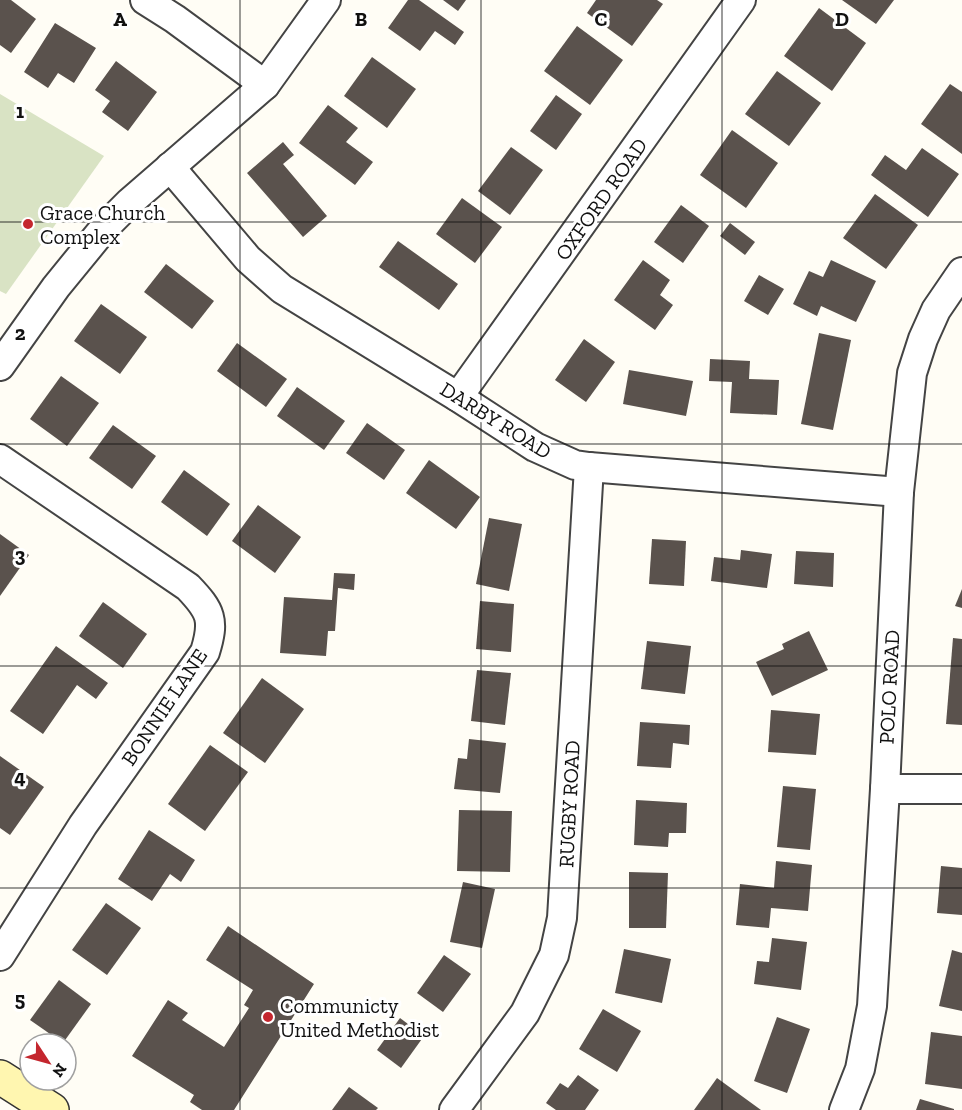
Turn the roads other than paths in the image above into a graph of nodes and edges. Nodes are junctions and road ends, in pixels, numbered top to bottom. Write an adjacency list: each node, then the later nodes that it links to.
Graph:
1 (145, 0): 4 (street)
2 (326, 0): 4 (street)
3 (741, 0): 8 (street, OXFORD ROAD)
4 (265, 85): 5 (street)
5 (170, 167): 7 (street); 8 (street, DARBY ROAD)
6 (962, 272): 11 (street, POLO ROAD)
7 (0, 366)
8 (459, 397): 10 (street, DARBY ROAD)
9 (0, 459): 14 (street, BONNIE LANE)
10 (589, 467): 11 (street, DARBY ROAD); 17 (street, RUGBY ROAD)
11 (899, 492): 12 (street, POLO ROAD)
12 (885, 789): 13 (street); 18 (street, POLO ROAD)
13 (962, 789)
14 (0, 956)
15 (0, 1077): 16 (main road)
16 (52, 1110)
17 (454, 1110)
18 (844, 1110)

